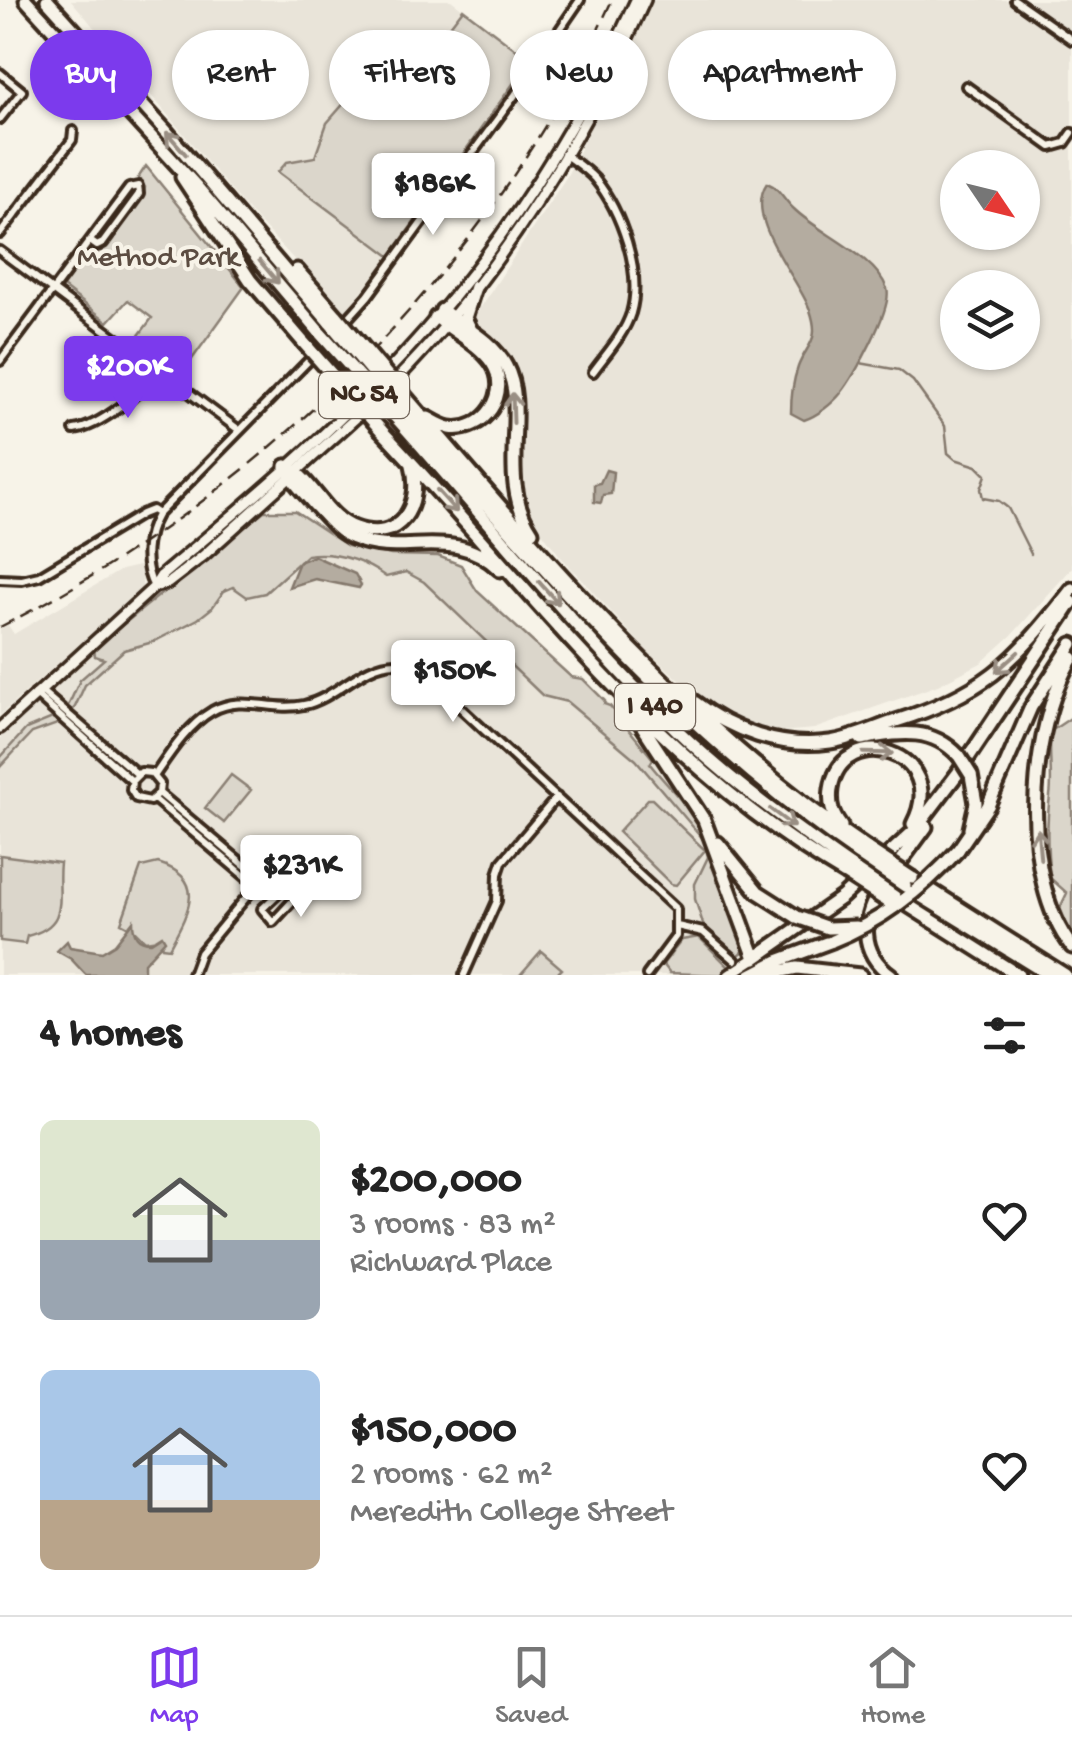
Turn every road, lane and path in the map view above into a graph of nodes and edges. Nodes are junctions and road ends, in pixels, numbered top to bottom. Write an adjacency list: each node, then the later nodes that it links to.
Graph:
1 (26, 0): 14 (highway, I 440)
2 (47, 0): 25 (highway, I 440, one-way to 2, bridge)
3 (636, 0): 13 (main road, NC 54)
4 (645, 0): 13 (main road, NC 54)
5 (1015, 0): 7 (street)
6 (576, 2): 28 (street)
7 (1072, 40)
8 (0, 74): 10 (street)
9 (966, 86): 12 (street)
10 (0, 119)
11 (72, 131): 15 (street)
12 (1072, 133)
13 (563, 154): 18 (main road, NC 54); 20 (main road, NC 54); 24 (street)
14 (170, 156): 25 (highway, I 440, one-way to 25, bridge); 29 (highway, bridge)
15 (0, 234)
16 (90, 242): 16 (street); 19 (street)
17 (0, 251): 19 (street)
18 (475, 287): 20 (main road, NC 54); 21 (highway)
19 (53, 291): 22 (street); 23 (street)
20 (444, 317): 21 (highway); 26 (highway); 30 (main road, NC 54)
21 (471, 330): 32 (highway, one-way to 21)
22 (0, 361)
23 (159, 370): 27 (street); 28 (street)
24 (593, 372)
25 (398, 403): 26 (highway); 52 (highway, I 440); 54 (highway, I 440, one-way to 54)
26 (420, 414): 32 (highway)
27 (74, 430)
28 (240, 430): 31 (street)
29 (410, 461): 30 (highway); 37 (highway, one-way to 37)
30 (291, 472): 34 (main road); 37 (highway)
31 (158, 514): 33 (street); 34 (street)
32 (554, 564): 40 (highway)
33 (0, 579)
34 (154, 587): 41 (main road)
35 (1072, 589): 45 (highway, one-way to 45)
36 (1072, 602): 42 (highway)
37 (556, 624): 43 (highway)
38 (1072, 644): 50 (highway)
39 (1072, 658): 60 (highway, one-way to 39)
40 (659, 674): 45 (highway); 52 (highway)
41 (38, 692): 44 (main road); 47 (street)
42 (1009, 696): 53 (highway); 70 (highway)
43 (626, 701): 51 (highway); 54 (highway)
44 (0, 728)
45 (832, 742): 50 (highway, bridge)
46 (155, 776): 47 (street); 48 (street); 49 (street)
47 (134, 778): 48 (street)
48 (156, 796): 55 (street)
49 (557, 797): 58 (street); 64 (street)
50 (974, 826): 59 (highway, bridge)
51 (709, 832): 59 (highway, bridge); 61 (highway)
52 (863, 850): 53 (highway, one-way to 53); 56 (highway, I 440, bridge)
53 (894, 852): 61 (highway)
54 (848, 871): 71 (highway, bridge)
55 (258, 882): 57 (street); 63 (street)
56 (909, 882): 72 (highway, I 440); 73 (highway)
57 (274, 896): 57 (street)
58 (677, 926): 62 (street); 65 (street)
59 (864, 927): 67 (highway, bridge)
60 (1072, 948)
61 (755, 958): 66 (main road)
62 (735, 960)
63 (192, 975)
64 (464, 975)
65 (647, 975)
66 (730, 975)
67 (751, 975)
68 (762, 975): 69 (highway)
69 (860, 975)
70 (892, 975)
71 (1018, 975)
72 (1049, 975)
73 (1065, 975)

